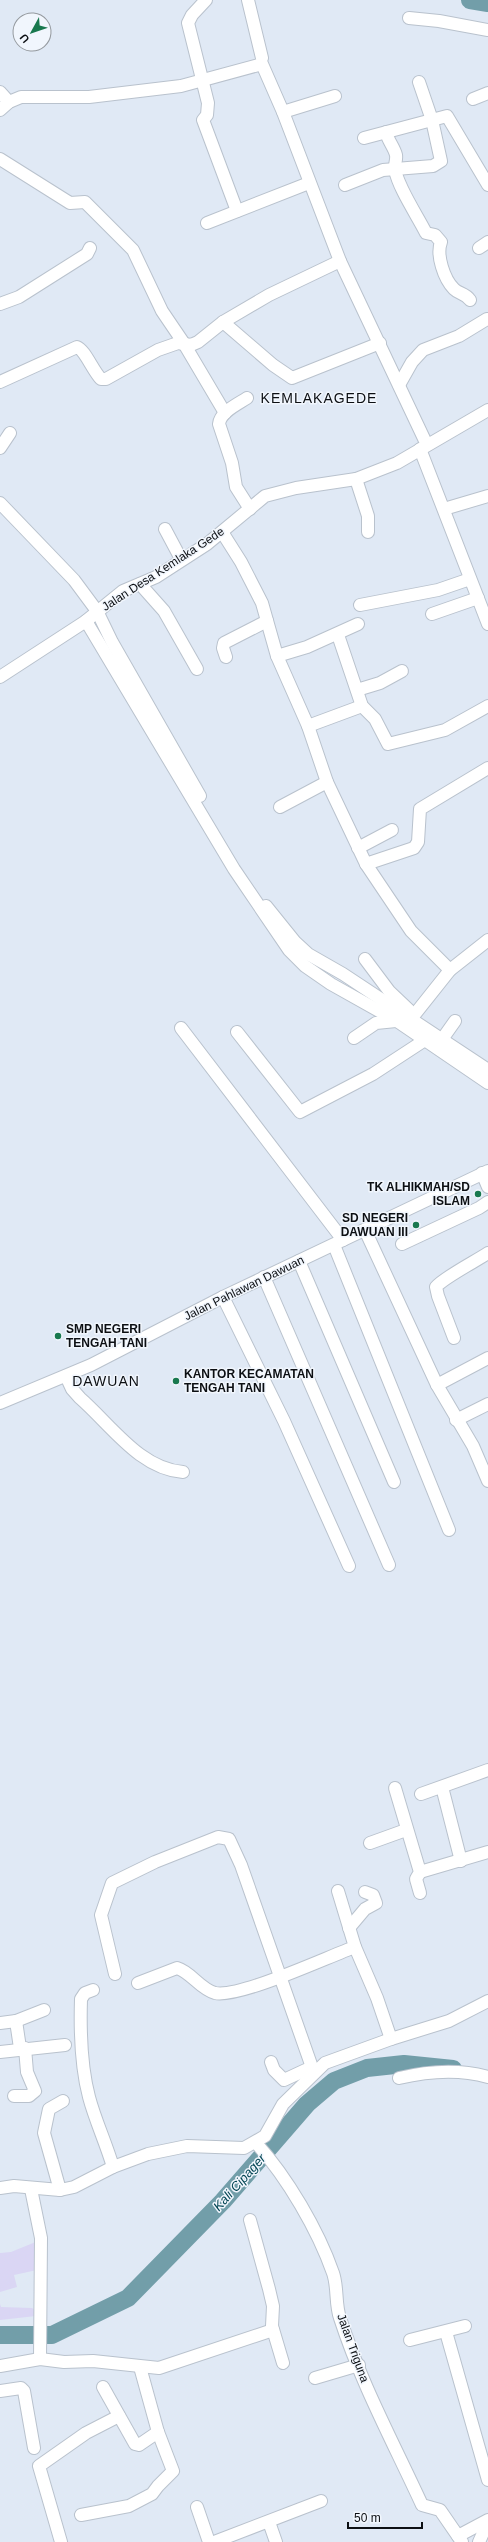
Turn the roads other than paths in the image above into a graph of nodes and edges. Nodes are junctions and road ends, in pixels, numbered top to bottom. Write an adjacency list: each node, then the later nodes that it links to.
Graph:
1 (206, 0): 6 (street)
2 (248, 0): 5 (street)
3 (410, 18): 4 (street)
4 (488, 30)
5 (262, 58)
6 (201, 81): 12 (street); 14 (street); 23 (street)
7 (419, 82): 15 (street)
8 (0, 92): 12 (street)
9 (488, 93): 11 (street)
10 (335, 96): 14 (street)
11 (473, 99)
12 (9, 102): 13 (street)
13 (0, 110)
14 (283, 112): 20 (street)
15 (432, 120): 16 (street); 19 (street); 22 (street)
16 (386, 132): 17 (street); 19 (street)
17 (364, 138)
18 (0, 159): 31 (street)
19 (394, 168): 21 (street); 27 (street)
20 (309, 183): 23 (street); 26 (street)
21 (346, 185)
22 (488, 185)
23 (238, 211): 24 (street)
24 (207, 223)
25 (90, 248): 28 (street)
26 (340, 261): 30 (street); 32 (street)
27 (470, 300)
28 (0, 304)
29 (487, 319): 34 (street)
30 (223, 322): 31 (street); 32 (street)
31 (183, 342): 33 (street); 37 (street)
32 (380, 343): 34 (street)
33 (0, 382)
34 (400, 385): 39 (street)
35 (247, 398): 37 (street)
36 (488, 410): 39 (street, Jalan Desa Kemlaka Gede)
37 (225, 414): 44 (street)
38 (10, 433): 40 (street)
39 (423, 447): 41 (street, Jalan Desa Kemlaka Gede); 45 (street)
40 (0, 448)
41 (356, 479): 44 (street, Jalan Desa Kemlaka Gede); 48 (street)
42 (488, 496): 45 (street)
43 (0, 503): 55 (street)
44 (250, 509): 47 (street, Jalan Desa Kemlaka Gede)
45 (444, 509): 50 (street)
46 (164, 529): 49 (street)
47 (222, 532): 49 (street, Jalan Desa Kemlaka Gede); 56 (street)
48 (368, 532)
49 (181, 559): 51 (street, Jalan Desa Kemlaka Gede)
50 (470, 579): 52 (street); 53 (street)
51 (140, 584): 55 (street, Jalan Desa Kemlaka Gede); 62 (street)
52 (478, 598): 54 (street); 58 (street)
53 (360, 605)
54 (432, 614)
55 (91, 616): 64 (street, Jalan Desa Kemlaka Gede); 75 (street)
56 (267, 620): 60 (street); 61 (street)
57 (358, 624): 59 (street)
58 (488, 624)
59 (338, 635): 60 (street); 65 (street)
60 (277, 656): 68 (street)
61 (226, 657)
62 (197, 669)
63 (402, 672): 65 (street)
64 (0, 677)
65 (357, 690): 66 (street)
66 (362, 706): 67 (street); 68 (street)
67 (488, 706)
68 (308, 726): 70 (street)
69 (488, 768): 74 (street)
70 (327, 782): 71 (street); 73 (street)
71 (280, 807)
72 (392, 830): 73 (street)
73 (358, 848): 74 (street)
74 (366, 864): 78 (street)
75 (238, 867): 79 (street); 80 (street)
76 (486, 947): 78 (street)
77 (365, 959): 79 (street)
78 (450, 970): 79 (street)
79 (413, 1017): 86 (street)
80 (397, 1021): 84 (street); 85 (street)
81 (455, 1021): 86 (street)
82 (181, 1028): 93 (street)
83 (237, 1032): 85 (street)
84 (354, 1038)
85 (425, 1040): 86 (street)
86 (440, 1044): 87 (street); 88 (street)
87 (488, 1070)
88 (488, 1083)
89 (485, 1172): 90 (street); 92 (street, Jalan Pahlawan Dawuan)
90 (488, 1187)
91 (488, 1202): 94 (street)
92 (365, 1230): 93 (street, Jalan Pahlawan Dawuan); 102 (street)
93 (339, 1239): 96 (street, Jalan Pahlawan Dawuan); 109 (street)
94 (402, 1244)
95 (488, 1253): 99 (street)
96 (299, 1261): 97 (street, Jalan Pahlawan Dawuan); 108 (street)
97 (264, 1277): 98 (street, Jalan Pahlawan Dawuan); 110 (street)
98 (223, 1297): 101 (street, Jalan Pahlawan Dawuan); 111 (street)
99 (454, 1338)
100 (488, 1358): 102 (street)
101 (66, 1376): 103 (street, Jalan Pahlawan Dawuan); 106 (street)
102 (437, 1385): 105 (street)
103 (0, 1403)
104 (488, 1404): 105 (street)
105 (456, 1420): 107 (street)
106 (183, 1472)
107 (488, 1480)
108 (394, 1482)
109 (449, 1530)
110 (389, 1565)
111 (349, 1566)
112 (488, 1770): 113 (street)
113 (442, 1787): 115 (street); 119 (street)
114 (394, 1788): 116 (street)
115 (421, 1794)
116 (406, 1830): 117 (street); 120 (street)
117 (370, 1843)
118 (488, 1852): 119 (street)
119 (461, 1861): 120 (street)
120 (420, 1872): 123 (street)
121 (338, 1891): 124 (street)
122 (365, 1892): 124 (street)
123 (420, 1893)
124 (349, 1928): 125 (street)
125 (355, 1947): 127 (street); 134 (street)
126 (115, 1974): 127 (street)
127 (280, 1977): 128 (street); 139 (street)
128 (138, 1983)
129 (93, 1990): 145 (street)
130 (488, 2001): 134 (street)
131 (44, 2010): 132 (street)
132 (16, 2021): 133 (street); 136 (street)
133 (0, 2022)
134 (390, 2039): 139 (street)
135 (65, 2045): 136 (street)
136 (23, 2048): 137 (street); 142 (street)
137 (0, 2052)
138 (271, 2062): 139 (street)
139 (313, 2070): 144 (street)
140 (488, 2077): 141 (street)
141 (400, 2078)
142 (14, 2096)
143 (63, 2101): 148 (street)
144 (258, 2145): 145 (street); 156 (street, Jalan Triguna)
145 (113, 2167): 148 (street)
146 (0, 2188): 147 (street)
147 (31, 2189): 148 (street); 154 (street)
148 (60, 2190)
149 (250, 2220): 151 (street)
150 (465, 2326): 152 (street)
151 (273, 2330): 155 (street); 158 (street)
152 (446, 2332): 153 (street); 165 (street)
153 (410, 2340)
154 (40, 2359): 157 (street); 158 (street)
155 (283, 2363)
156 (359, 2365): 159 (street); 171 (street, Jalan Triguna)
157 (0, 2366)
158 (140, 2367): 163 (street)
159 (315, 2378)
160 (103, 2387): 162 (street)
161 (0, 2391): 164 (street)
162 (119, 2416): 163 (street); 172 (street)
163 (158, 2432): 168 (street)
164 (34, 2448)
165 (488, 2480)
166 (321, 2501): 170 (street)
167 (197, 2507): 173 (street)
168 (81, 2515)
169 (488, 2521): 171 (street); 176 (street)
170 (269, 2522): 174 (street); 175 (street)
171 (460, 2539)
172 (61, 2542)
173 (209, 2542)
174 (214, 2542)
175 (276, 2542)
176 (479, 2542)

